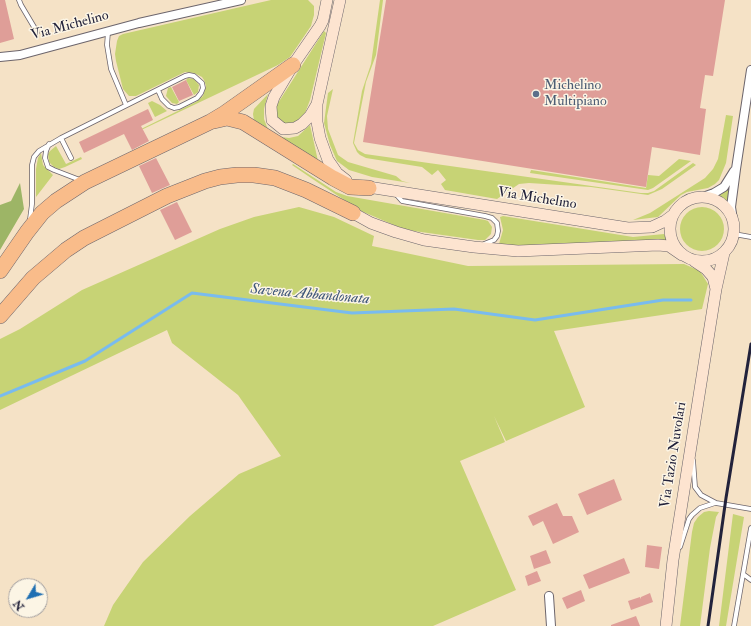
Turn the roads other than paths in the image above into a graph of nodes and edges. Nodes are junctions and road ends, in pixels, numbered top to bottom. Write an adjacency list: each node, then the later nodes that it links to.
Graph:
1 (20, 0): 5 (lane)
2 (241, 0): 6 (street, Via Michelino)
3 (340, 0): 11 (street, Via Michelino)
4 (324, 3): 8 (street)
5 (37, 32)
6 (108, 32): 7 (street, Via Michelino); 12 (lane)
7 (0, 57)
8 (293, 65): 11 (street); 13 (highway)
9 (751, 70): 17 (street)
10 (158, 90): 10 (lane); 12 (lane)
11 (317, 104): 19 (street, Via Michelino)
12 (126, 105): 14 (lane)
13 (210, 122): 18 (highway); 19 (highway)
14 (61, 138): 15 (lane); 16 (lane)
15 (49, 144): 18 (lane); 25 (lane)
16 (71, 158)
17 (736, 169): 21 (street); 24 (street)
18 (85, 182): 25 (highway)
19 (368, 188): 20 (street, Via Michelino)
20 (393, 192): 23 (street, Via Michelino); 28 (lane, Via Michelino)
21 (703, 197): 23 (street); 24 (street)
22 (353, 213): 28 (street, Via Michelino); 33 (highway)
23 (673, 215): 30 (street)
24 (733, 220): 26 (street)
25 (27, 232): 31 (highway)
26 (734, 234): 27 (lane); 29 (street)
27 (751, 237)
28 (474, 247): 30 (street, Via Michelino)
29 (724, 253): 30 (street); 32 (street, Via Tazio Nuvolari)
30 (687, 258): 32 (street)
31 (0, 271)
32 (716, 289): 34 (street, Via Tazio Nuvolari)
33 (0, 316)
34 (692, 440): 35 (lane); 38 (street, Via Tazio Nuvolari)
35 (716, 503): 36 (lane); 38 (lane)
36 (751, 509)
37 (751, 528): 39 (lane)
38 (673, 560): 43 (street, Via Tazio Nuvolari)
39 (744, 574): 40 (lane); 44 (lane)
40 (751, 580)
41 (549, 596): 42 (street)
42 (551, 626)
43 (666, 626)
44 (734, 626)

